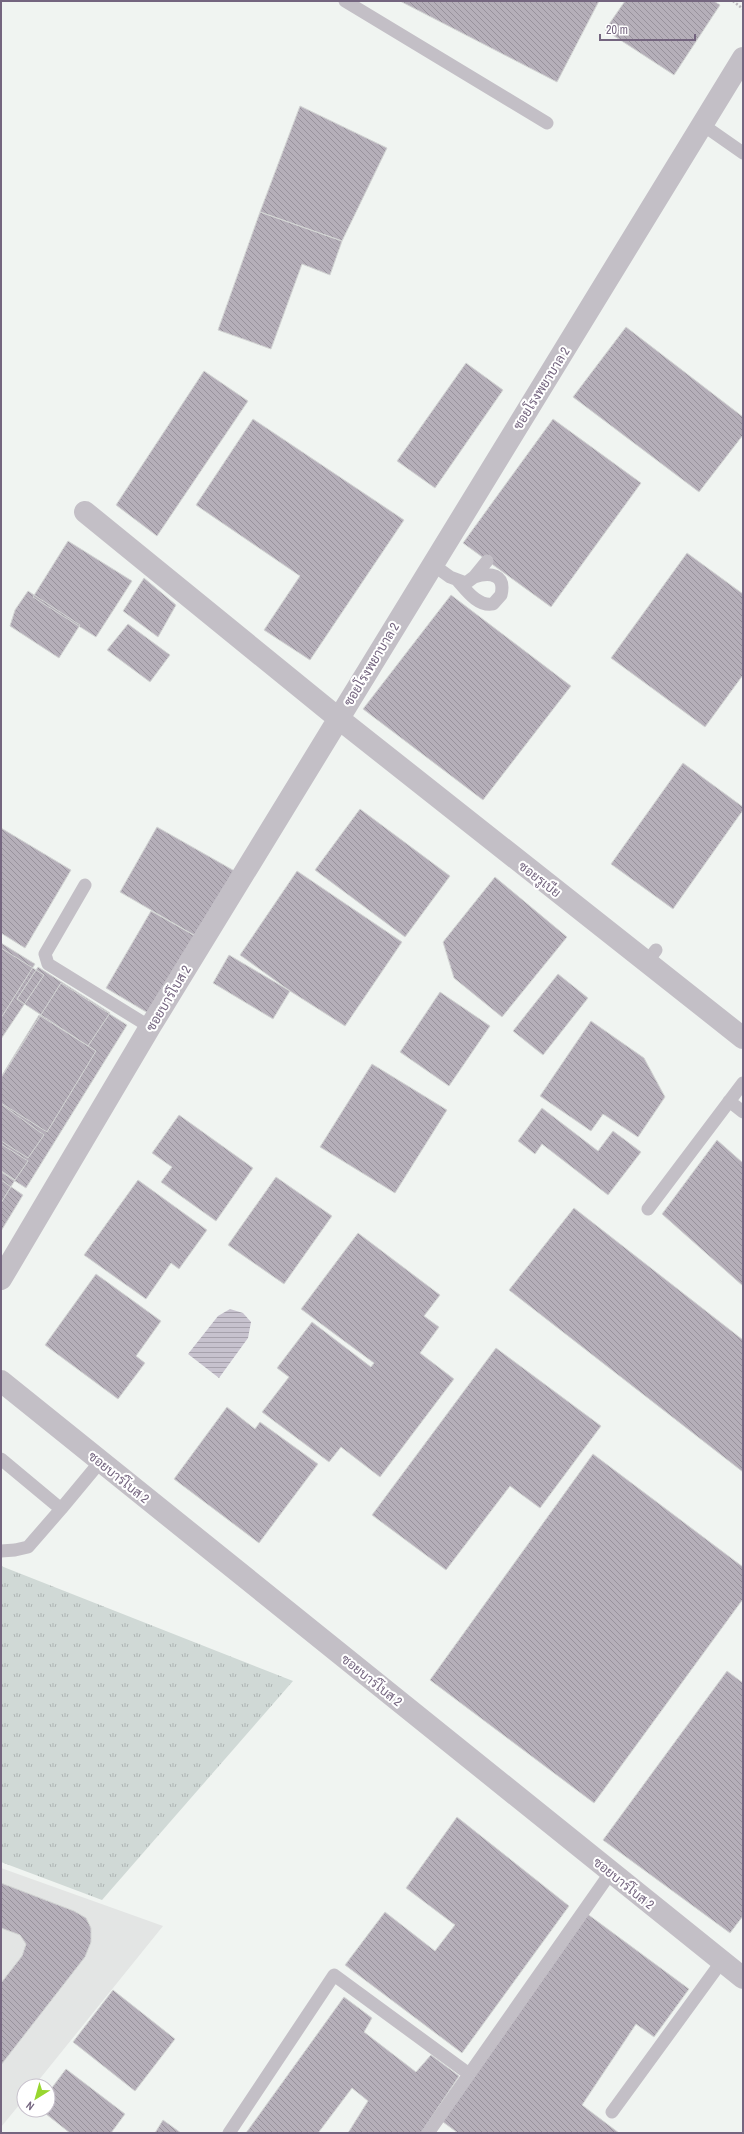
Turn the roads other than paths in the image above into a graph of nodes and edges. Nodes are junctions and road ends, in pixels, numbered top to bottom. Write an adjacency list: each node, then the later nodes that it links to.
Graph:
1 (346, 1): 3 (lane)
2 (743, 58): 4 (street, ซอยโรงพยาบาล 2)
3 (546, 123)
4 (703, 125): 5 (lane); 8 (street, ซอยโรงพยาบาล 2)
5 (743, 154)
6 (85, 512): 11 (street, ซอยรูเบีย)
7 (487, 561): 9 (lane)
8 (432, 564): 10 (lane); 11 (street, ซอยโรงพยาบาล 2)
9 (474, 577): 10 (lane); 10 (lane)
10 (458, 581)
11 (338, 718): 13 (street, ซอยบาร์โบส 2); 14 (street, ซอยรูเบีย)
12 (85, 885): 13 (lane)
13 (150, 1027): 19 (street, ซอยบาร์โบส 2)
14 (743, 1038)
15 (743, 1083): 16 (lane)
16 (729, 1101): 17 (lane); 18 (lane)
17 (743, 1112)
18 (648, 1209)
19 (4, 1266)
20 (1, 1381): 22 (street, ซอยบาร์โบส 2)
21 (1, 1459): 23 (lane)
22 (100, 1462): 23 (lane); 25 (street, ซอยบาร์โบส 2)
23 (61, 1509): 24 (lane)
24 (1, 1551)
25 (611, 1872): 26 (street, ซอยบาร์โบส 2); 28 (lane)
26 (722, 1961): 27 (street, ซอยบาร์โบส 2); 29 (lane)
27 (743, 1978)
28 (469, 2074): 30 (lane); 31 (lane)
29 (612, 2112)
30 (229, 2133)
31 (428, 2133)

